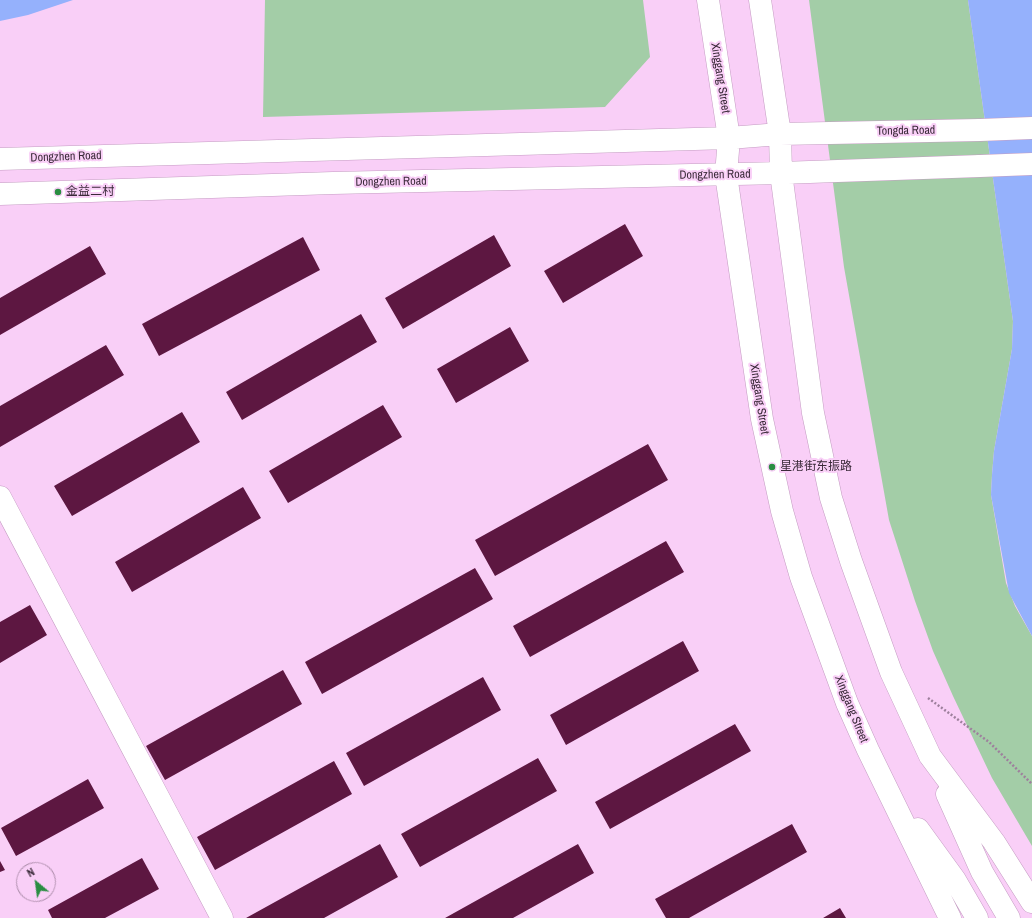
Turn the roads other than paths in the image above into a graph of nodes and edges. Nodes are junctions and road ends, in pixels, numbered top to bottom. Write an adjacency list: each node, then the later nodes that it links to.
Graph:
1 (708, 0): 5 (main road, Xinggang Street)
2 (760, 0): 4 (main road)
3 (1032, 128): 4 (main road, Tongda Road, bridge)
4 (780, 134): 5 (main road, Dongzhen Road); 8 (main road)
5 (729, 138): 6 (main road, Dongzhen Road); 9 (main road, Xinggang Street)
6 (0, 159)
7 (1032, 164): 8 (main road, bridge)
8 (781, 173): 9 (main road, Dongzhen Road); 12 (main road)
9 (726, 175): 10 (main road, Dongzhen Road); 13 (main road, Xinggang Street)
10 (0, 194)
11 (0, 497): 15 (main road)
12 (930, 756): 14 (main road); 18 (main road)
13 (884, 781): 16 (main road, Xinggang Street); 17 (main road, Xinggang Street)
14 (1032, 902)
15 (222, 918)
16 (950, 918)
17 (977, 918)
18 (1009, 918)

